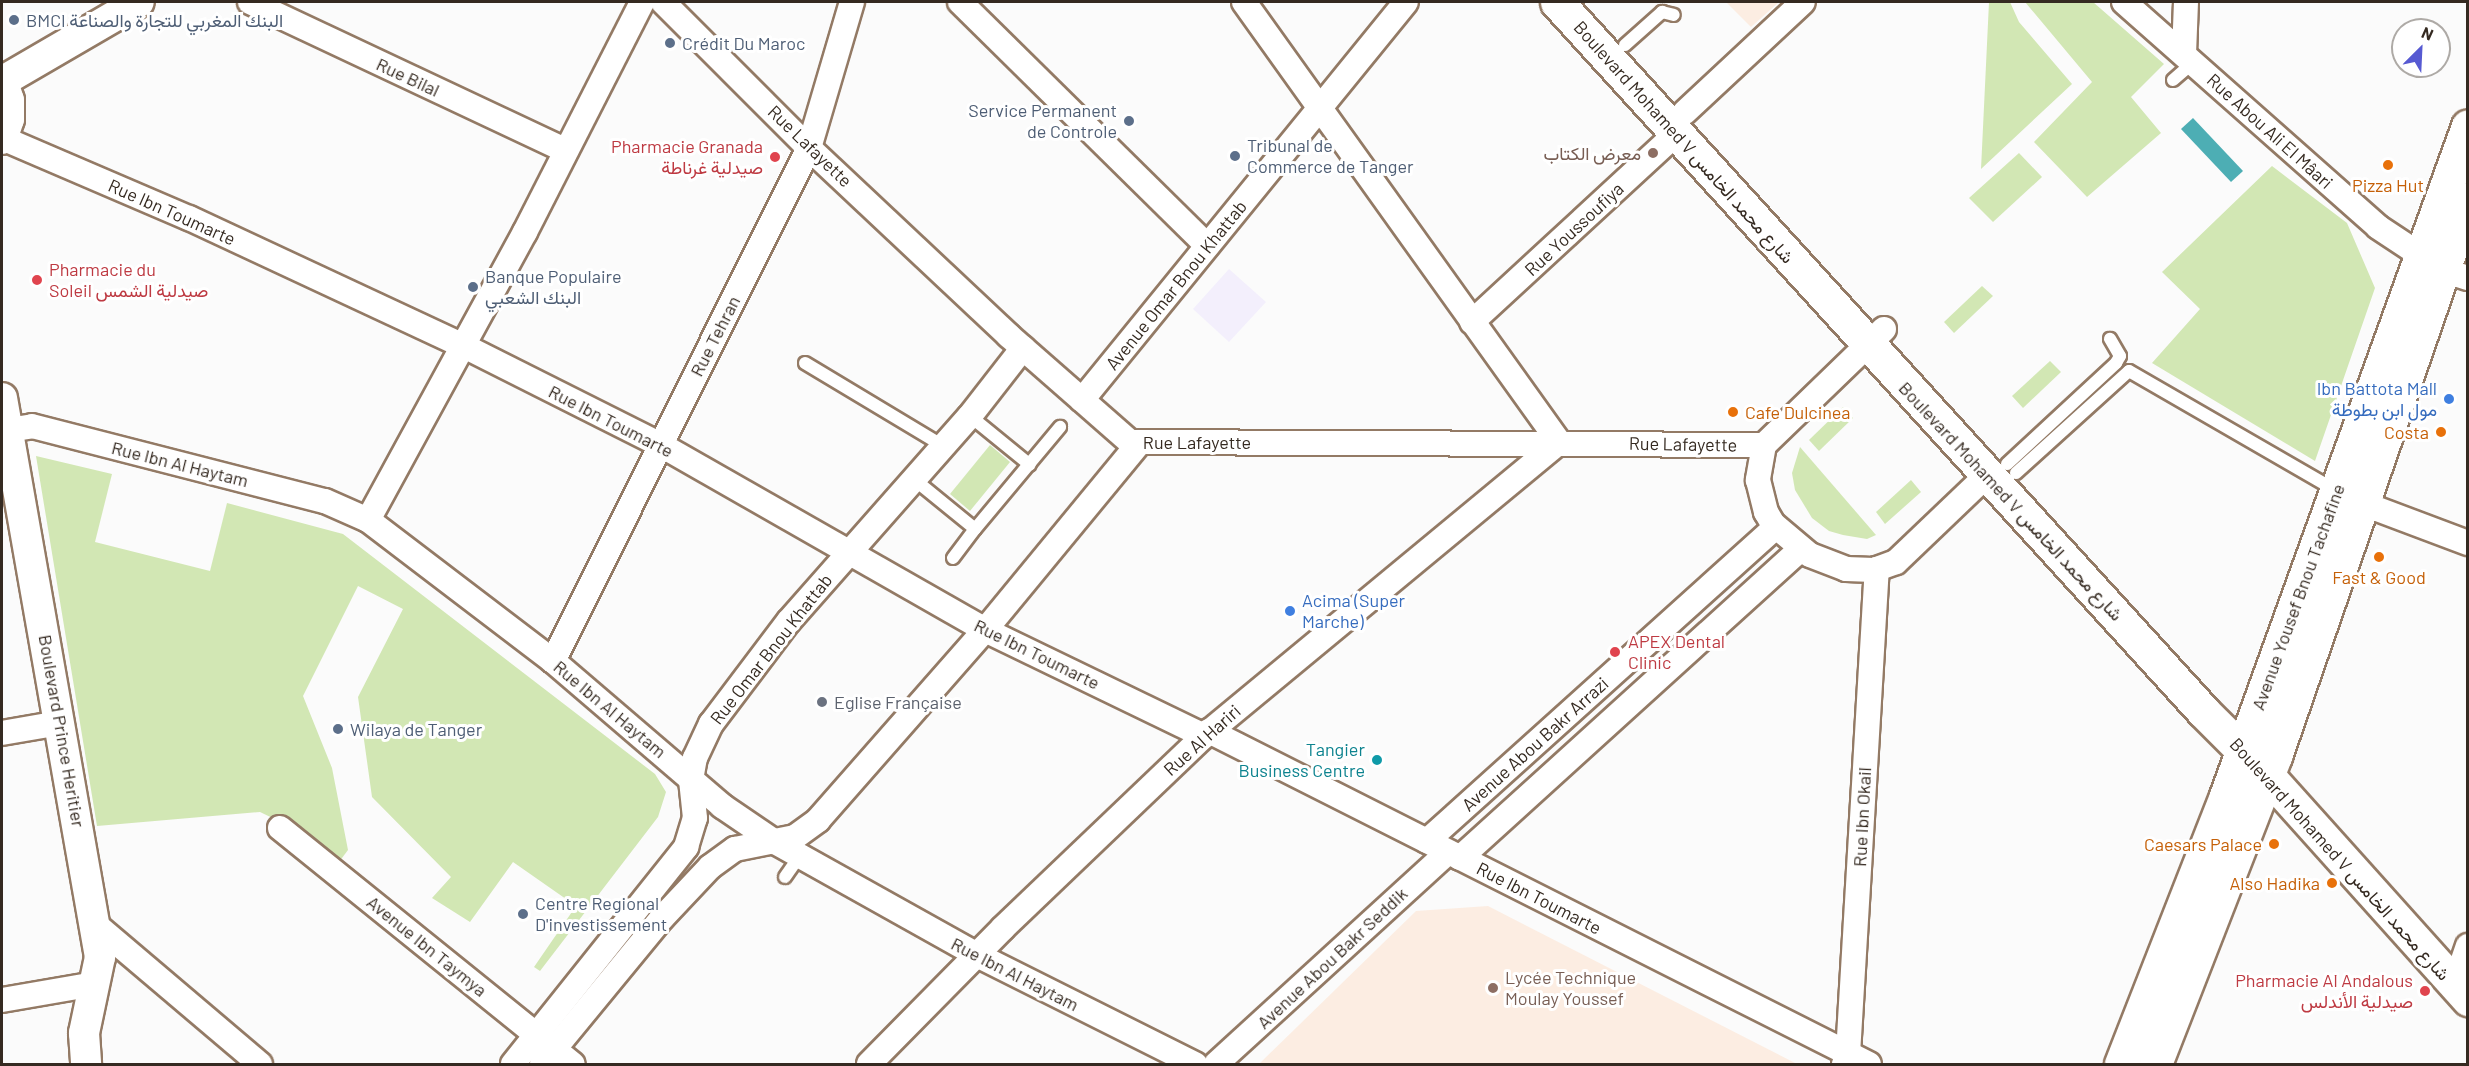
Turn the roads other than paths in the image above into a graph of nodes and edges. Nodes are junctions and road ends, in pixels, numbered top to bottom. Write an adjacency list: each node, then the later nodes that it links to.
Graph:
1 (140, 2): 17 (street)
2 (250, 2): 24 (street, Rue Bilal)
3 (642, 2): 24 (street)
4 (663, 2): 23 (street, Rue Lafayette)
5 (852, 2): 23 (street, Rue Tehran)
6 (960, 2): 26 (street)
7 (1244, 2): 19 (street)
8 (1406, 2): 19 (street, Avenue Omar Bnou Khattab)
9 (1557, 2): 20 (main road, Boulevard Mohamed V شارع محمد الخامس)
10 (1586, 2): 15 (main road, Boulevard Mohamed V شارع محمد الخامس)
11 (1803, 2): 20 (street, Rue Youssoufiya)
12 (2124, 2): 16 (street, Rue Abou Ali El Mâari)
13 (2186, 2): 16 (street)
14 (1674, 15): 15 (lane)
15 (1625, 45): 20 (main road, Boulevard Mohamed V شارع محمد الخامس)
16 (2189, 58): 18 (lane); 27 (street, Rue Abou Ali El Mâari)
17 (2, 80): 22 (street)
18 (2173, 80)
19 (1318, 110): 26 (street, Avenue Omar Bnou Khattab); 28 (street)
20 (1680, 123): 28 (street, Rue Youssoufiya); 29 (main road, Boulevard Mohamed V شارع محمد الخامس)
21 (2468, 126): 27 (main road, Avenue Yousef Bnou Tachafine)
22 (2, 138): 31 (street, Rue Ibn Toumarte)
23 (809, 148): 32 (street, Rue Lafayette); 42 (street, Rue Tehran)
24 (566, 151): 31 (street)
25 (2468, 198): 27 (main road, Avenue Yousef Bnou Tachafine)
26 (1207, 246): 35 (street, Avenue Omar Bnou Khattab)
27 (2444, 268): 47 (main road, Avenue Yousef Bnou Tachafine)
28 (1472, 322): 39 (street)
29 (1875, 337): 41 (street); 45 (main road, Boulevard Mohamed V شارع محمد الخامس)
30 (2110, 339): 45 (lane)
31 (464, 346): 42 (street, Rue Ibn Toumarte); 48 (street)
32 (1023, 348): 35 (street, Rue Lafayette); 36 (street, Rue Omar Bnou Khattab)
33 (805, 363): 43 (lane)
34 (2, 398): 38 (street, Boulevard Prince Heritier)
35 (1082, 400): 40 (street, Rue Lafayette)
36 (970, 416): 43 (street, Rue Omar Bnou Khattab); 44 (lane)
37 (1060, 427): 44 (lane)
38 (5, 430): 48 (street, Rue Ibn Al Haytam); 58 (street, Boulevard Prince Heritier)
39 (1559, 442): 40 (street, Rue Lafayette); 41 (street, Rue Lafayette); 60 (street, Rue Al Hariri)
40 (1139, 443): 56 (street, Rue Omar Bnou Khattab)
41 (1764, 445): 49 (street)
42 (661, 446): 53 (street, Rue Ibn Toumarte); 57 (street, Rue Tehran)
43 (943, 446): 46 (street, Rue Omar Bnou Khattab)
44 (1030, 465): 50 (lane)
45 (2003, 471): 47 (lane); 55 (street); 61 (main road, Boulevard Mohamed V شارع محمد الخامس)
46 (915, 480): 50 (lane); 53 (street, Rue Omar Bnou Khattab)
47 (2349, 498): 51 (street); 61 (main road, Avenue Yousef Bnou Tachafine); 62 (main road, Avenue Yousef Bnou Tachafine)
48 (368, 520): 57 (street, Rue Ibn Al Haytam)
49 (1776, 527): 52 (street); 66 (street, Avenue Abou Bakr Arrazi)
50 (975, 530): 54 (lane)
51 (2468, 543)
52 (1801, 549): 55 (street); 66 (street, Avenue Abou Bakr Arrazi)
53 (850, 550): 56 (street, Rue Ibn Toumarte); 63 (street, Rue Omar Bnou Khattab)
54 (953, 558)
55 (1877, 569): 76 (street, Rue Ibn Okail)
56 (985, 630): 60 (street, Rue Ibn Toumarte); 65 (street, Rue Omar Bnou Khattab)
57 (553, 661): 63 (street, Rue Ibn Al Haytam)
58 (60, 723): 59 (street); 69 (street, Boulevard Prince Heritier)
59 (2, 733)
60 (1206, 733): 66 (street, Rue Ibn Toumarte); 70 (street, Rue Al Hariri)
61 (2246, 740): 62 (main road, Boulevard Mohamed V شارع محمد الخامس); 84 (main road, Avenue Yousef Bnou Tachafine)
62 (2272, 766): 71 (main road, Boulevard Mohamed V شارع محمد الخامس); 73 (main road, Boulevard Mohamed V شارع محمد الخامس); 85 (main road, Avenue Yousef Bnou Tachafine)
63 (691, 780): 65 (street, Rue Ibn Al Haytam); 75 (street, Rue Omar Bnou Khattab)
64 (280, 828): 75 (street, Avenue Ibn Taymya)
65 (775, 843): 67 (street, Rue Ibn Al Haytam); 75 (street, Rue Omar Bnou Khattab)
66 (1445, 850): 76 (street, Rue Ibn Toumarte); 83 (street, Avenue Abou Bakr Seddik)
67 (799, 857): 68 (lane); 70 (street, Rue Ibn Al Haytam)
68 (785, 877)
69 (96, 925): 72 (street, Boulevard Prince Heritier); 78 (street)
70 (977, 955): 81 (street, Rue Al Hariri); 82 (street, Rue Ibn Al Haytam)
71 (2466, 959)
72 (94, 984): 74 (street); 77 (street, Boulevard Prince Heritier)
73 (2468, 999)
74 (2, 1000)
75 (545, 1049): 79 (street, Rue Omar Bnou Khattab); 80 (street, Avenue Ibn Taymya)
76 (1854, 1061)
77 (86, 1065)
78 (260, 1065)
79 (513, 1065)
80 (573, 1065)
81 (869, 1065)
82 (1195, 1065)
83 (1216, 1065)
84 (2121, 1065)
85 (2155, 1065)

